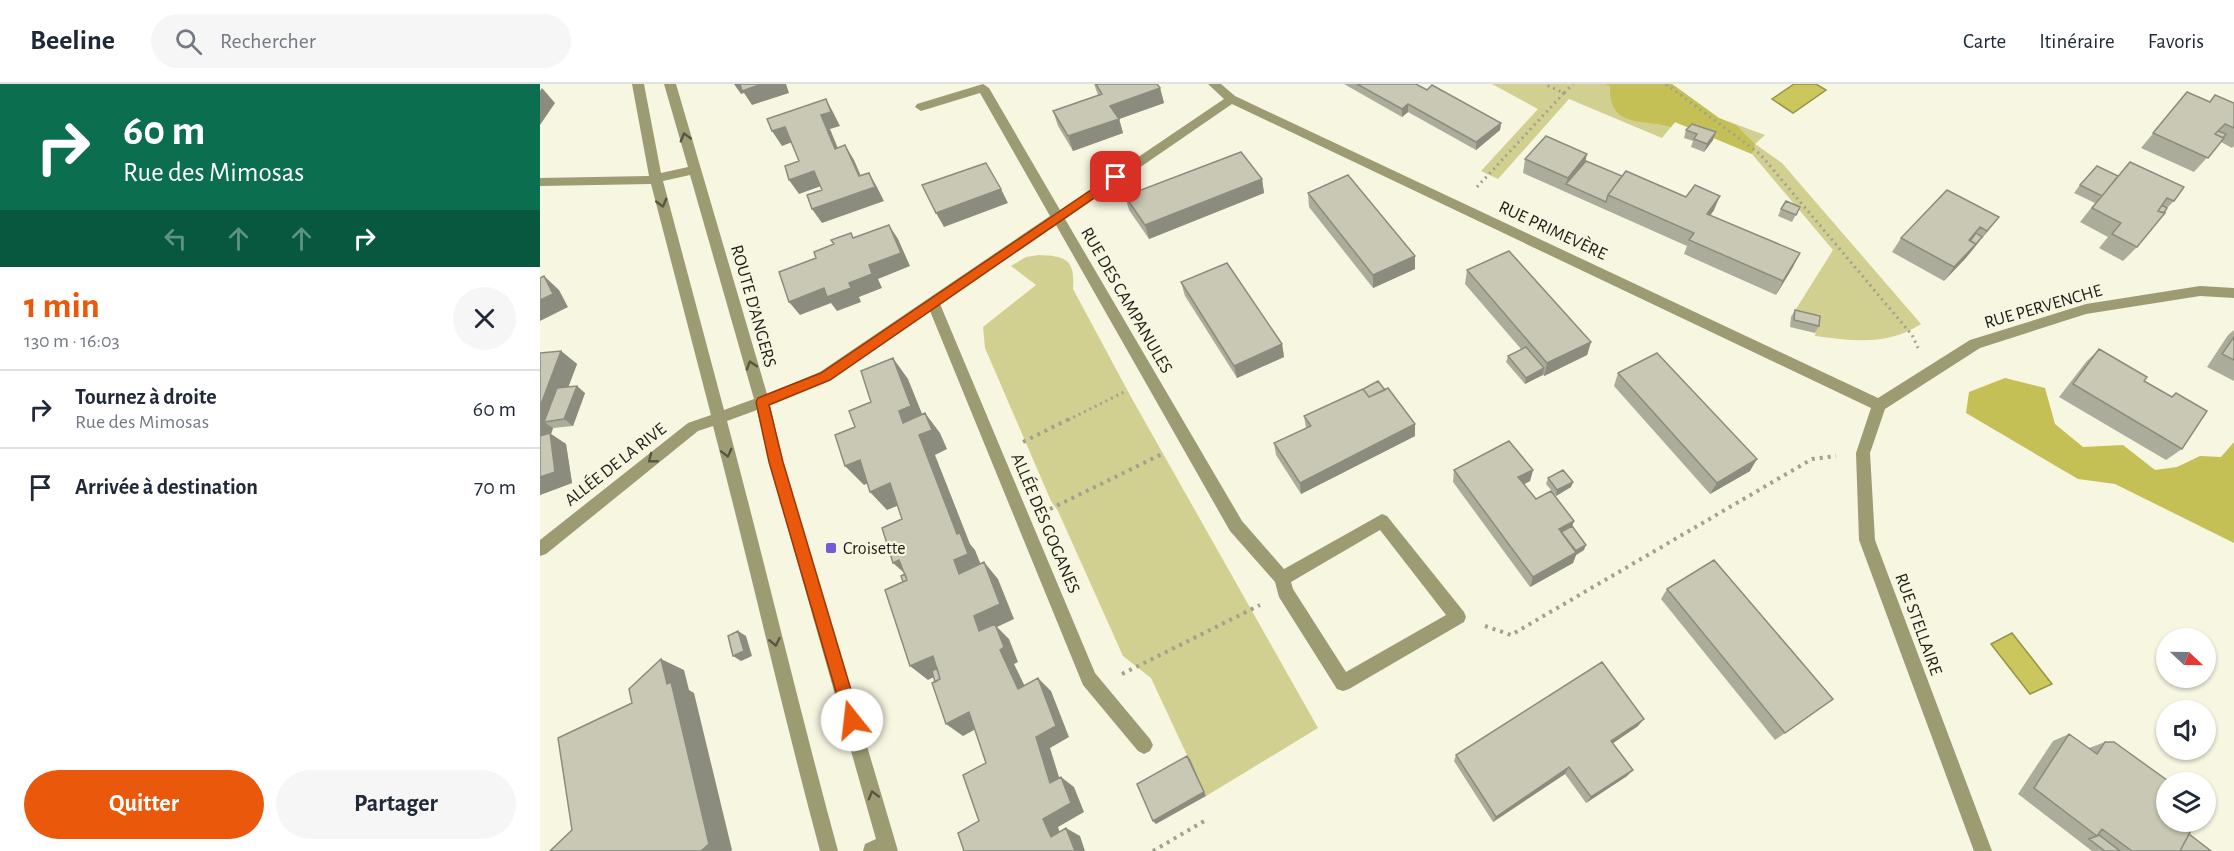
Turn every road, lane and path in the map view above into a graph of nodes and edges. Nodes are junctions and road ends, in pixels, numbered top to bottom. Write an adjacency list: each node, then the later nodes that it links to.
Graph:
1 (638, 84): 11 (street)
2 (670, 84): 10 (street, ROUTE D'ANGERS, one-way to 2)
3 (1214, 84): 8 (street, RUE PRIMEVÈRE)
4 (1544, 84): 7 (path)
5 (1574, 84): 7 (path)
6 (1666, 84): 17 (path)
7 (1564, 93): 13 (path)
8 (1231, 99): 13 (street, RUE PRIMEVÈRE); 14 (street, ALLÉE DE LA RIVE)
9 (921, 107): 14 (street, RUE DES CAMPANULES)
10 (694, 170): 11 (street); 19 (street, ROUTE D'ANGERS, one-way to 10)
11 (656, 178): 12 (street); 21 (street, one-way to 21)
12 (540, 182)
13 (1460, 206): 20 (street, RUE PRIMEVÈRE)
14 (1059, 217): 16 (street, ALLÉE DE LA RIVE); 27 (street, RUE DES CAMPANULES)
15 (2234, 293): 17 (street, RUE PERVENCHE)
16 (933, 303): 19 (street, ALLÉE DE LA RIVE); 24 (street, ALLÉE DES GOGANES)
17 (1930, 372): 20 (street, RUE PERVENCHE)
18 (1132, 388): 24 (path)
19 (762, 402): 21 (street, ALLÉE DE LA RIVE); 32 (street, ROUTE D'ANGERS, one-way to 19)
20 (1879, 405): 23 (street, RUE STELLAIRE)
21 (718, 417): 26 (street, ALLÉE DE LA RIVE, one-way to 26); 33 (street, one-way to 33)
22 (1168, 452): 25 (path)
23 (1863, 453): 28 (path); 35 (street, RUE STELLAIRE)
24 (996, 455): 25 (street, ALLÉE DES GOGANES)
25 (1024, 522): 29 (street, ALLÉE DES GOGANES)
26 (540, 549)
27 (1284, 586): 28 (street); 28 (street, RUE DES CAMPANULES); 29 (path)
28 (1458, 617)
29 (1096, 687): 30 (street, ALLÉE DES GOGANES)
30 (1144, 745)
31 (1206, 820): 34 (path)
32 (883, 848)
33 (829, 851)
34 (1153, 851)
35 (1983, 851)

